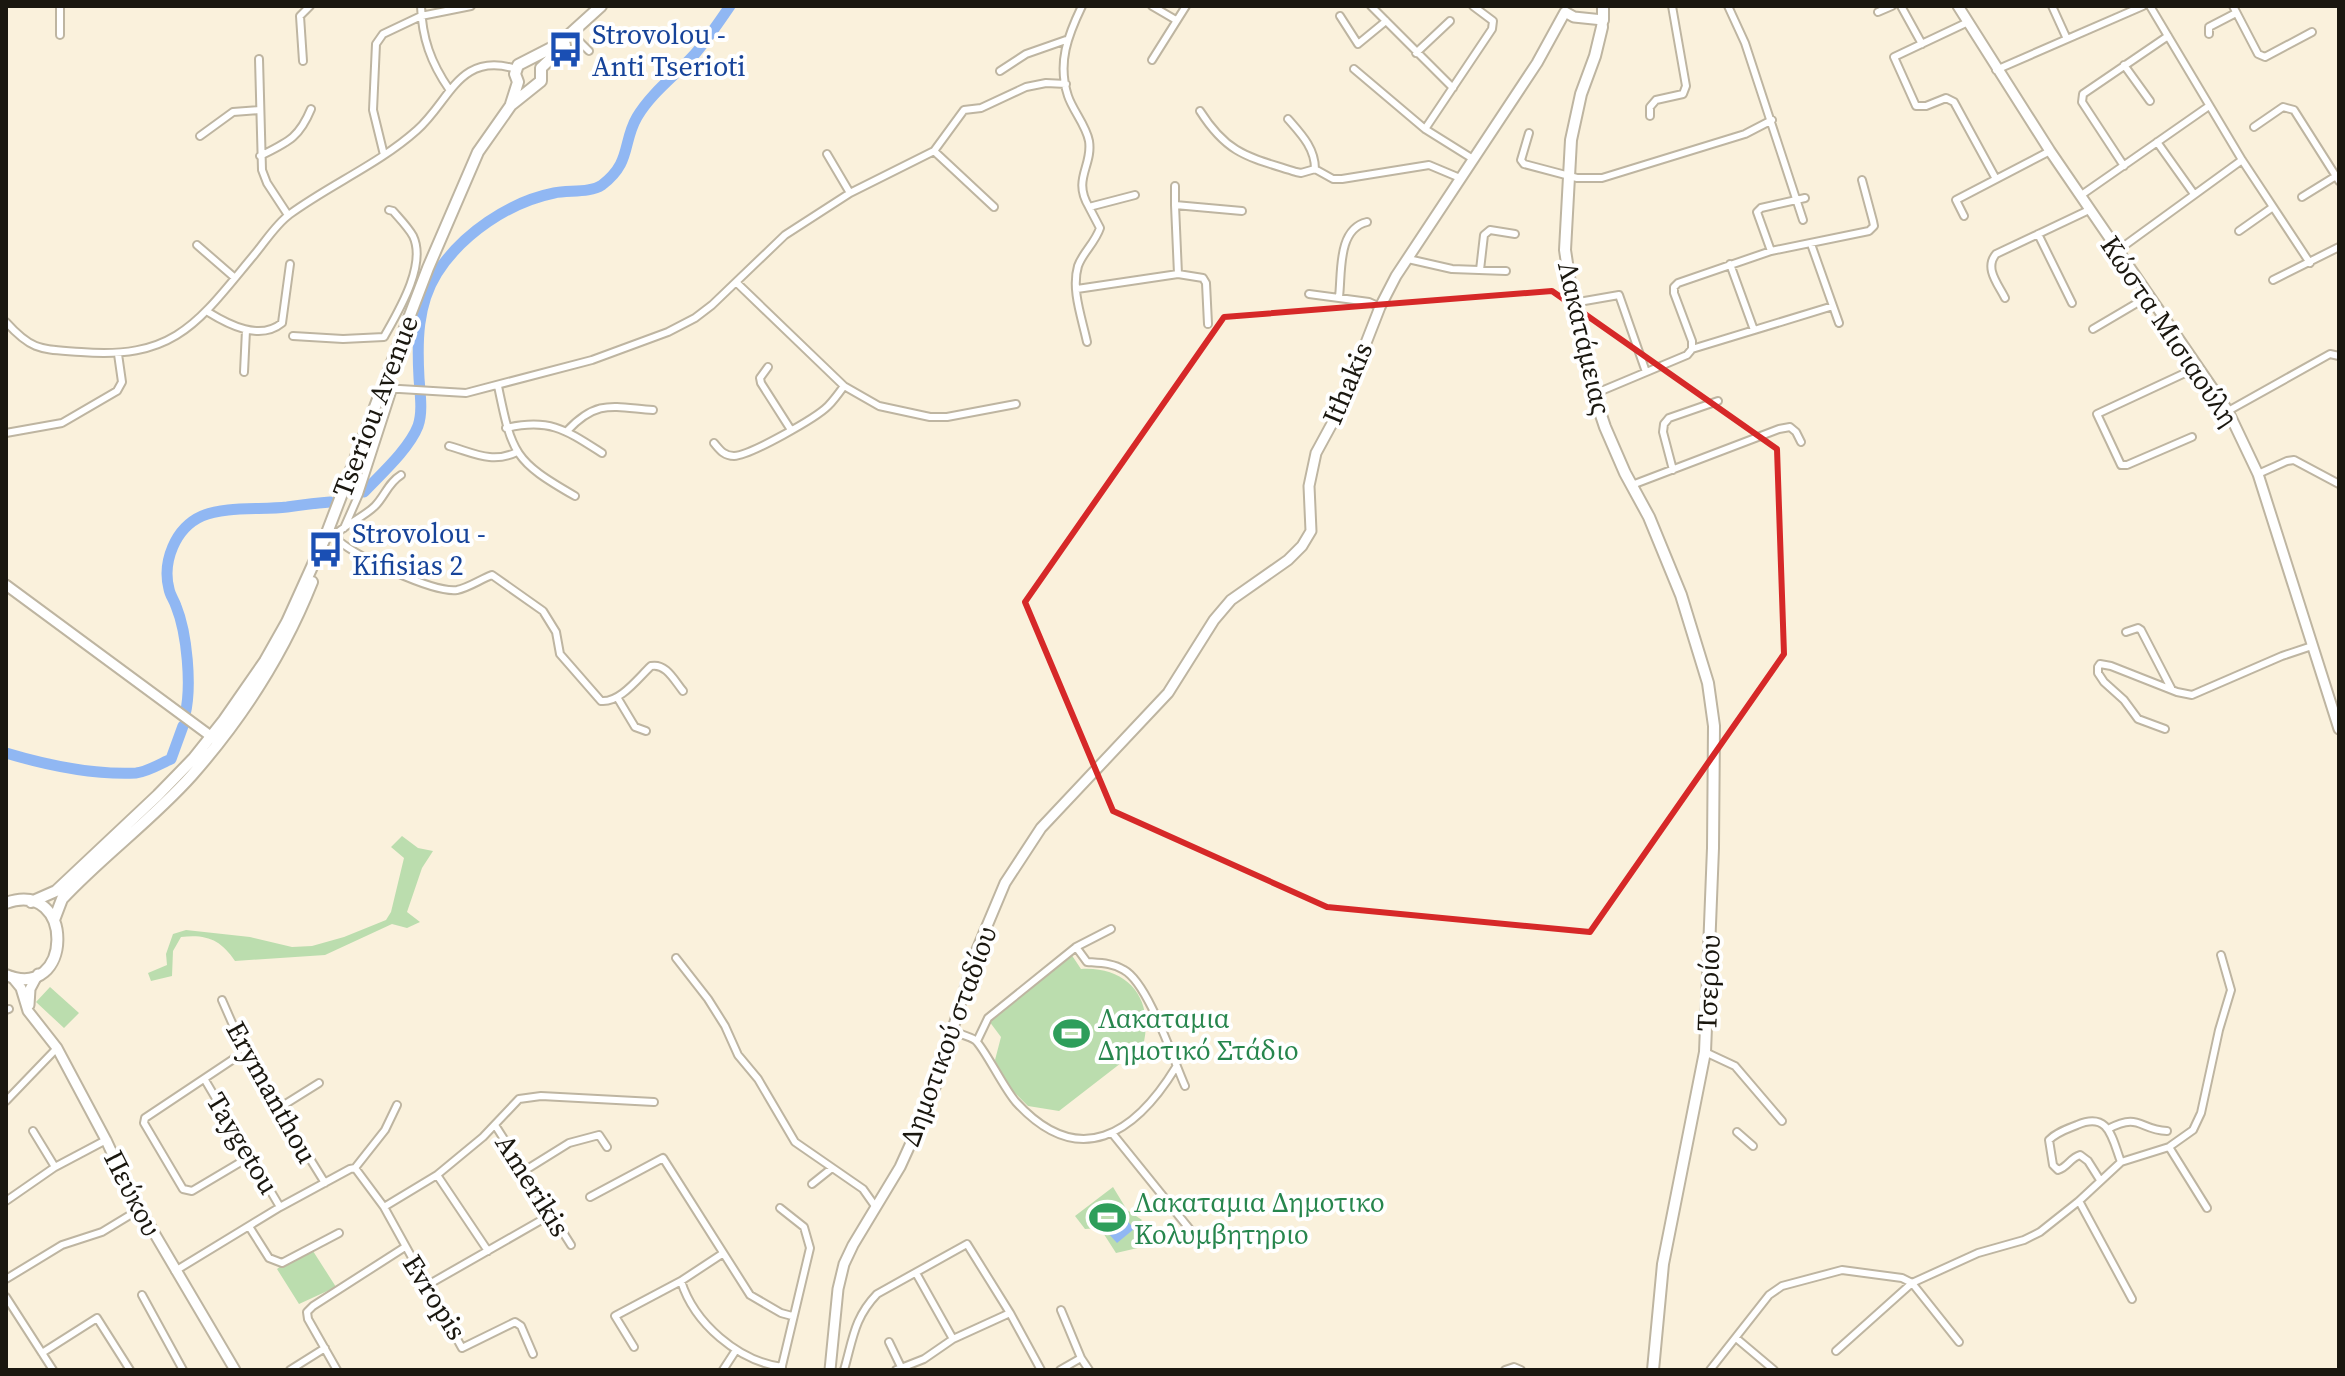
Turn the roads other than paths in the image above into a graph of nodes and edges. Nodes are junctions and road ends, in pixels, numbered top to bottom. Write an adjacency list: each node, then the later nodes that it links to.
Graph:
1 (60, 6): 33 (street)
2 (310, 6): 43 (street)
3 (421, 6): 24 (street)
4 (471, 6): 24 (street)
5 (601, 6): 44 (main road)
6 (608, 6): 35 (main road)
7 (1082, 6): 37 (street)
8 (1152, 6): 26 (street)
9 (1186, 6): 26 (street)
10 (1371, 6): 27 (street)
11 (1473, 6): 54 (street)
12 (1603, 6): 30 (main road, Λακατάμειας)
13 (1672, 6): 62 (street)
14 (1728, 6): 64 (street)
15 (1892, 6): 23 (street)
16 (1901, 6): 38 (street)
17 (1958, 6): 29 (main road, Κώστα Μισιαούλη)
18 (2052, 6): 36 (street)
19 (2143, 6): 36 (street)
20 (2150, 6): 34 (street)
21 (1560, 9): 30 (main road); 75 (main road, Ithakis)
22 (2235, 10): 31 (street); 32 (street)
23 (1878, 12)
24 (421, 16): 55 (street); 73 (street)
25 (1340, 16): 27 (street)
26 (1176, 20): 42 (street)
27 (1386, 21): 40 (street)
28 (1450, 21): 40 (street)
29 (1966, 23): 38 (street); 49 (main road, Κώστα Μισιαούλη)
30 (1602, 24): 79 (main road, Λακατάμειας)
31 (2312, 32)
32 (2209, 34)
33 (60, 35)
34 (2168, 36): 45 (street); 58 (street)
35 (575, 37): 39 (street); 46 (main road)
36 (2067, 39): 49 (street)
37 (1066, 40): 50 (street); 52 (street)
38 (1922, 44): 81 (street)
39 (589, 51)
40 (1416, 53): 54 (street)
41 (259, 59): 60 (street)
42 (1152, 60)
43 (303, 61)
44 (531, 61): 46 (main road); 47 (main road)
45 (2124, 65): 56 (street); 77 (street)
46 (541, 68): 53 (main road)
47 (516, 69): 51 (main road); 55 (street)
48 (1354, 69): 66 (street)
49 (1996, 70): 71 (main road, Κώστα Μισιαούλη)
50 (1000, 71)
51 (518, 82): 53 (main road); 57 (main road, Tseriou Avenue)
52 (1066, 84): 70 (street); 94 (street)
53 (530, 88): 57 (main road, Tseriou Avenue)
54 (1453, 88): 66 (street)
55 (449, 89): 73 (street)
56 (2150, 101)
57 (511, 105): 122 (main road, Tseriou Avenue)
58 (2209, 106): 69 (street); 76 (street)
59 (311, 109): 74 (street)
60 (259, 110): 68 (street); 74 (street)
61 (1200, 111): 78 (street)
62 (1650, 116)
63 (1288, 119): 78 (street)
64 (1772, 120): 79 (street); 90 (street)
65 (2254, 127): 82 (street)
66 (1425, 129): 75 (street)
67 (1529, 133): 79 (street)
68 (200, 136)
69 (2157, 142): 77 (street); 86 (street)
70 (934, 151): 85 (street); 93 (street)
71 (2050, 151): 81 (street); 88 (main road, Κώστα Μισιαούλη)
72 (827, 154): 85 (street)
73 (384, 155): 99 (street)
74 (260, 156): 99 (street)
75 (1473, 159): 80 (main road, Ithakis)
76 (2242, 160): 86 (street); 95 (street)
77 (2124, 166): 88 (street)
78 (1315, 169): 80 (street)
79 (1568, 175): 127 (main road, Λακατάμειας)
80 (1460, 178): 111 (main road, Ithakis)
81 (1996, 179): 100 (street)
82 (2338, 179): 89 (street)
83 (1862, 180): 106 (street)
84 (1175, 186): 92 (street)
85 (850, 193): 120 (street)
86 (2194, 194): 110 (street)
87 (1135, 195): 94 (street)
88 (2080, 196): 97 (main road, Κώστα Μισιαούλη)
89 (2302, 197)
90 (1795, 198): 91 (street); 101 (street); 109 (street)
91 (1805, 198)
92 (1175, 205): 98 (street); 117 (street)
93 (994, 207)
94 (1089, 207): 121 (street)
95 (2273, 207): 103 (street); 112 (street)
96 (389, 210): 122 (street)
97 (2089, 210): 105 (street); 110 (main road, Κώστα Μισιαούλη)
98 (1242, 211)
99 (288, 215): 118 (street)
100 (1964, 216)
101 (1803, 220)
102 (1367, 222): 125 (street)
103 (2239, 231)
104 (1515, 234): 115 (street)
105 (2038, 234): 126 (street); 128 (street)
106 (1811, 244): 109 (street); 129 (street)
107 (197, 245): 118 (street)
108 (2339, 247): 112 (street)
109 (1771, 251): 114 (street)
110 (2117, 251): 124 (main road, Κώστα Μισιαούλη)
111 (1408, 259): 115 (street); 130 (main road, Ithakis)
112 (2310, 263): 119 (street)
113 (290, 264): 136 (street)
114 (1730, 264): 137 (street); 140 (street)
115 (1480, 270): 116 (street)
116 (1506, 271)
117 (1178, 274): 121 (street); 134 (street)
118 (235, 278): 131 (street)
119 (2273, 280)
120 (737, 283): 147 (street); 148 (street)
121 (1077, 289): 139 (street)
122 (412, 292): 138 (street); 149 (main road, Tseriou Avenue)
123 (1309, 294): 125 (street)
124 (2149, 296): 135 (street); 144 (main road, Κώστα Μισιαούλη)
125 (1339, 297): 130 (street)
126 (2005, 298)
127 (1573, 303): 146 (street); 150 (main road, Λακατάμειας)
128 (2072, 303)
129 (1833, 306): 133 (street); 137 (street)
130 (1380, 307): 183 (main road, Ithakis)
131 (208, 312): 136 (street); 141 (street)
132 (6, 322): 141 (street)
133 (1839, 323)
134 (1208, 324)
135 (2093, 329)
136 (246, 330): 145 (street)
137 (1754, 330): 140 (street)
138 (293, 336)
139 (1087, 342)
140 (1692, 349): 146 (street)
141 (118, 354): 158 (street)
142 (2339, 356): 154 (street)
143 (768, 367): 156 (street)
144 (2198, 367): 154 (main road, Κώστα Μισιαούλη); 159 (street)
145 (244, 372)
146 (1646, 372): 150 (street)
147 (498, 386): 149 (street); 155 (street)
148 (844, 386): 152 (street); 156 (street)
149 (388, 388): 171 (street); 172 (main road, Tseriou Avenue)
150 (1594, 394): 169 (main road, Λακατάμειας)
151 (1718, 401): 165 (street)
152 (1016, 404)
153 (653, 410): 157 (street)
154 (2228, 411): 166 (main road, Κώστα Μισιαούλη)
155 (506, 428): 157 (street); 163 (street)
156 (791, 430): 161 (street)
157 (567, 431): 164 (street)
158 (6, 433)
159 (2192, 437)
160 (1801, 442): 165 (street)
161 (714, 443)
162 (449, 446): 163 (street)
163 (517, 452): 170 (street)
164 (602, 453)
165 (1673, 470): 169 (street)
166 (2258, 474): 168 (street); 176 (main road, Κώστα Μισιαούλη)
167 (401, 475): 171 (street)
168 (2339, 484)
169 (1632, 485): 174 (main road, Λακατάμειας)
170 (575, 496)
171 (344, 528): 172 (street)
172 (330, 536): 179 (street); 184 (main road, Tseriou Avenue); 184 (main road, Tseriou Avenue)
173 (6, 585): 184 (main road)
174 (1681, 595): 199 (main road, Τσερίου)
175 (2126, 632): 177 (street)
176 (2312, 646): 177 (street); 181 (main road, Κώστα Μισιαούλη)
177 (2171, 688): 180 (street)
178 (683, 691): 179 (street)
179 (617, 697): 182 (street)
180 (2165, 729)
181 (2339, 729)
182 (646, 731)
183 (1129, 733): 196 (main road, Δημοτικού σταδίου)
184 (215, 740): 185 (main road, Tseriou Avenue); 187 (main road, Tseriou Avenue)
185 (31, 902): 186 (main road); 187 (main road)
186 (6, 903)
187 (54, 920): 192 (main road)
188 (1111, 929): 189 (street)
189 (1076, 947): 197 (street); 201 (street)
190 (2221, 955): 219 (street)
191 (676, 958): 224 (street)
192 (38, 974): 193 (main road); 195 (main road)
193 (8, 976): 195 (main road, Πεύκου)
194 (222, 1000): 200 (street, Erymanthou)
195 (32, 1016): 198 (main road, Πεύκου)
196 (953, 1031): 197 (street); 233 (main road, Δημοτικού σταδίου)
197 (977, 1041): 215 (street)
198 (57, 1048): 205 (street); 216 (main road, Πεύκου)
199 (1705, 1052): 209 (street); 288 (main road, Τσερίου)
200 (247, 1057): 202 (street); 208 (street, Erymanthou)
201 (1176, 1067): 204 (street); 215 (street)
202 (205, 1080): 220 (street, Taygetou); 220 (street)
203 (319, 1083): 208 (street)
204 (1185, 1086)
205 (6, 1101)
206 (654, 1102): 210 (street)
207 (397, 1105): 223 (street)
208 (279, 1108): 228 (street, Erymanthou)
209 (1782, 1121)
210 (495, 1125): 225 (street, Amerikis); 226 (street)
211 (2108, 1129): 213 (street); 221 (street); 227 (street)
212 (33, 1131): 222 (street)
213 (2167, 1131)
214 (1737, 1132): 217 (street)
215 (1112, 1133): 242 (street)
216 (106, 1140): 222 (street); 238 (main road, Πεύκου)
217 (1753, 1146)
218 (607, 1147): 225 (street)
219 (2169, 1147): 221 (street); 237 (street)
220 (251, 1156): 234 (street, Taygetou)
221 (2121, 1162): 227 (street)
222 (55, 1167): 231 (street)
223 (355, 1168): 228 (street); 235 (street, Evropis)
224 (832, 1168): 229 (street); 233 (street)
225 (524, 1171): 239 (street, Amerikis)
226 (437, 1175): 235 (street); 245 (street)
227 (2100, 1180): 232 (street)
228 (325, 1183): 234 (street)
229 (812, 1184)
230 (590, 1197): 246 (street)
231 (6, 1201)
232 (2079, 1201): 251 (street); 255 (street)
233 (875, 1206): 280 (main road, Δημοτικού σταδίου)
234 (280, 1207): 240 (street)
235 (384, 1207): 244 (street, Evropis)
236 (780, 1208): 258 (street)
237 (2207, 1208)
238 (140, 1209): 247 (main road, Πεύκου); 249 (street)
239 (552, 1214): 243 (street, Amerikis); 245 (street)
240 (250, 1228): 241 (street); 247 (street)
241 (339, 1233)
242 (1200, 1242)
243 (571, 1245)
244 (405, 1247): 252 (street, Evropis); 264 (street)
245 (488, 1251): 252 (street)
246 (722, 1254): 250 (street); 258 (street)
247 (175, 1271): 276 (main road, Πεύκου)
248 (916, 1273): 257 (street); 260 (street); 281 (street)
249 (6, 1279)
250 (681, 1281): 263 (street); 265 (street)
251 (1912, 1283): 259 (street); 262 (street); 266 (street)
252 (426, 1286): 268 (street, Evropis)
253 (142, 1295): 275 (street)
254 (6, 1297): 267 (street)
255 (2132, 1299)
256 (1061, 1310): 269 (street)
257 (1010, 1313): 260 (street); 283 (street)
258 (792, 1316): 271 (street)
259 (1736, 1338): 289 (street); 290 (street)
260 (953, 1339): 270 (street)
261 (889, 1342): 272 (street)
262 (1959, 1342)
263 (634, 1347)
264 (325, 1348): 277 (street); 278 (street)
265 (736, 1350): 271 (street); 279 (street)
266 (1836, 1351)
267 (42, 1353): 273 (street); 274 (street)
268 (533, 1354)
269 (1081, 1358): 284 (street); 285 (street)
270 (924, 1359): 272 (street); 282 (street)
271 (781, 1368)
272 (898, 1369)
273 (53, 1370)
274 (130, 1370)
275 (183, 1370)
276 (235, 1370)
277 (290, 1370)
278 (337, 1370)
279 (723, 1370)
280 (830, 1370)
281 (844, 1370)
282 (929, 1370)
283 (1041, 1370)
284 (1060, 1370)
285 (1089, 1370)
286 (1505, 1370): 287 (street)
287 (1521, 1370)
288 (1653, 1370)
289 (1710, 1370)
290 (1774, 1370)

